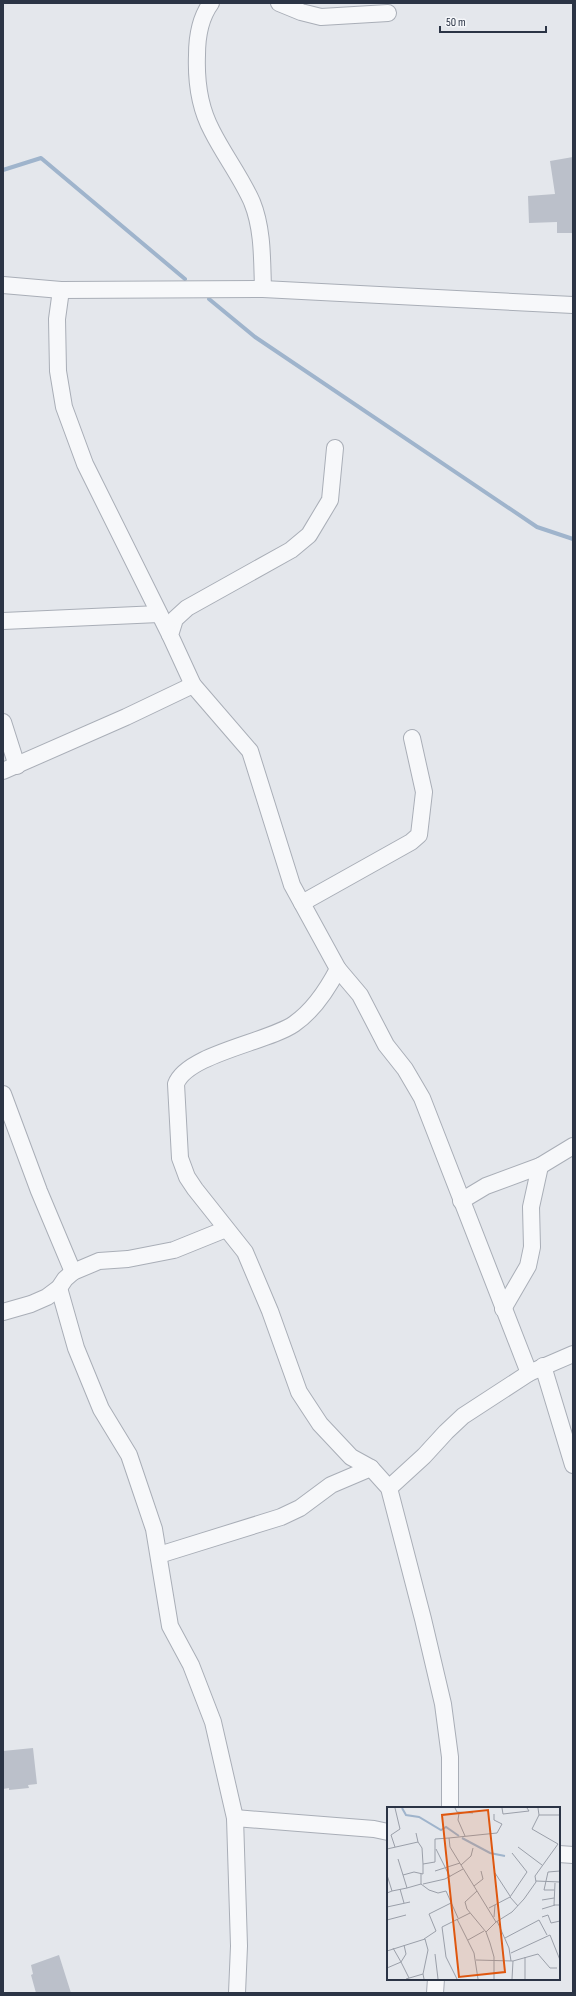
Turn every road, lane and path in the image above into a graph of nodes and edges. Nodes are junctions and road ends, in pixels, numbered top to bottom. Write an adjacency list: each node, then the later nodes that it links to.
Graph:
1 (211, 3): 5 (street)
2 (279, 3): 3 (street)
3 (388, 13)
4 (3, 284): 6 (street)
5 (263, 289): 6 (street); 7 (street)
6 (61, 290): 9 (street)
7 (573, 305)
8 (336, 448): 11 (street)
9 (160, 614): 10 (street); 11 (street)
10 (3, 621)
11 (170, 635): 12 (street)
12 (193, 684): 15 (street); 16 (street)
13 (3, 722): 15 (street)
14 (412, 738): 16 (street)
15 (10, 768)
16 (302, 903): 17 (street)
17 (338, 970): 21 (street); 22 (street)
18 (3, 1094): 23 (street)
19 (573, 1146): 20 (street)
20 (540, 1166): 21 (street); 25 (street)
21 (461, 1201): 25 (street)
22 (226, 1229): 23 (street); 31 (street)
23 (73, 1272): 24 (street)
24 (59, 1288): 26 (street); 33 (street)
25 (504, 1309): 29 (street)
26 (3, 1312)
27 (573, 1354): 28 (street)
28 (543, 1366): 29 (street); 30 (street)
29 (529, 1373): 32 (street)
30 (573, 1464)
31 (371, 1468): 32 (street); 33 (street)
32 (389, 1488): 34 (street)
33 (159, 1555): 35 (street)
34 (450, 1807)
35 (235, 1818): 36 (street); 40 (street)
36 (387, 1832)
37 (560, 1854): 38 (street)
38 (573, 1855)
39 (436, 1980): 41 (street)
40 (237, 1993)
41 (435, 1993)

